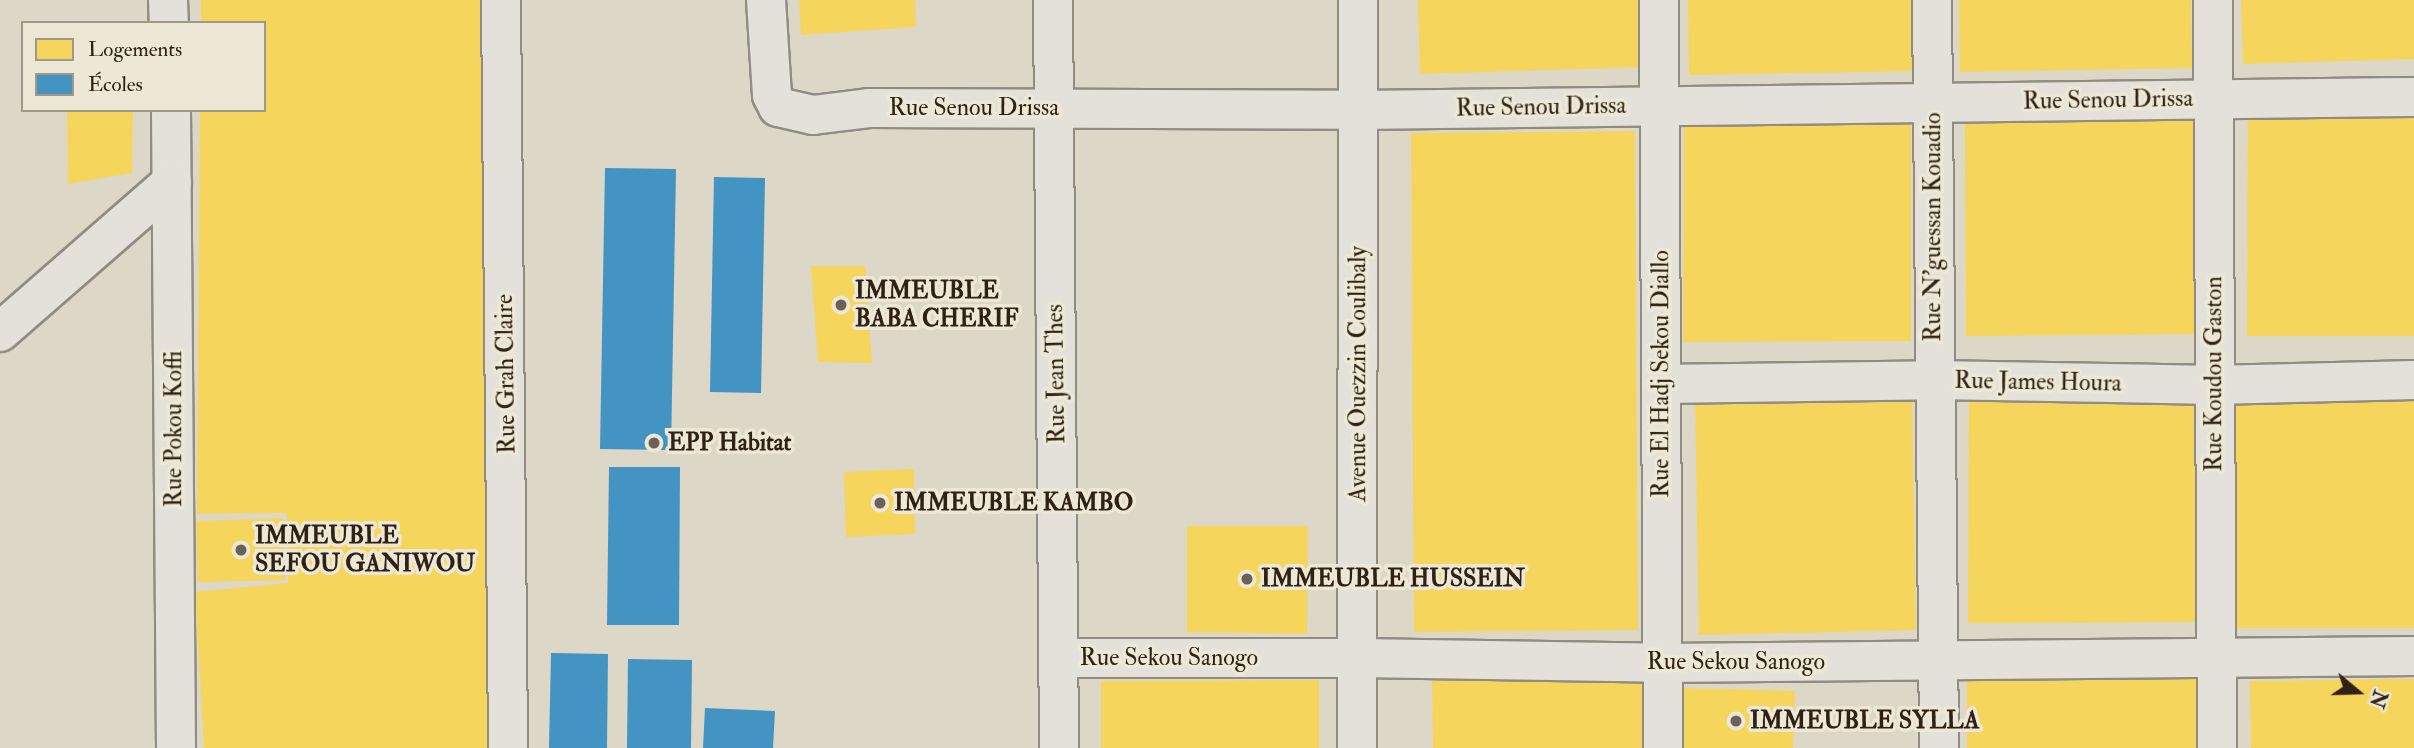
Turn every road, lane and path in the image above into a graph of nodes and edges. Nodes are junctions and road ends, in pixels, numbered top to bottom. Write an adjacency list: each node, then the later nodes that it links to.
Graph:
1 (168, 0): 9 (street)
2 (501, 0): 30 (street, Rue Grah Claire)
3 (766, 0): 14 (street, Rue Senou Drissa)
4 (1053, 0): 14 (street, Rue Jean Thes)
5 (1358, 0): 15 (street, Avenue Ouezzin Coulibaly)
6 (1659, 0): 13 (street, Rue El Hadj Sekou Diallo)
7 (1932, 0): 12 (street, Rue N'guessan Kouadio)
8 (2213, 0): 11 (street, Rue Koudou Gaston)
9 (169, 21)
10 (2414, 97): 11 (street, Rue Senou Drissa)
11 (2213, 99): 12 (street, Rue Senou Drissa); 22 (street, Rue Koudou Gaston)
12 (1932, 103): 13 (street, Rue Senou Drissa); 19 (street, Rue N'guessan Kouadio)
13 (1659, 105): 15 (street, Rue Senou Drissa); 21 (street, Rue El Hadj Sekou Diallo)
14 (1052, 109): 15 (street, Rue Senou Drissa); 24 (street, Rue Jean Thes)
15 (1358, 110): 25 (street, Avenue Ouezzin Coulibaly)
16 (171, 112): 17 (street, Rue Pokou Koffi)
17 (172, 182): 18 (street); 29 (street, Rue Pokou Koffi)
18 (0, 332)
19 (1934, 380): 21 (street, Rue James Houra); 22 (street, Rue James Houra); 27 (street, Rue N'guessan Kouadio)
20 (2414, 380): 22 (street, Rue James Houra)
21 (1661, 384): 28 (street, Rue El Hadj Sekou Diallo)
22 (2214, 385): 26 (street, Rue Koudou Gaston)
23 (2414, 656): 26 (street, Rue Sekou Sanogo)
24 (1058, 658): 25 (street, Rue Sekou Sanogo); 31 (street, Rue Jean Thes)
25 (1358, 658): 28 (street, Rue Sekou Sanogo); 32 (street, Avenue Ouezzin Coulibaly)
26 (2216, 658): 27 (street, Rue Sekou Sanogo); 35 (street, Rue Koudou Gaston)
27 (1938, 660): 28 (street, Rue Sekou Sanogo); 34 (street, Rue N'guessan Kouadio)
28 (1662, 663): 33 (street, Rue El Hadj Sekou Diallo)
29 (176, 748)
30 (508, 748)
31 (1059, 748)
32 (1357, 748)
33 (1663, 748)
34 (1939, 748)
35 (2217, 748)

